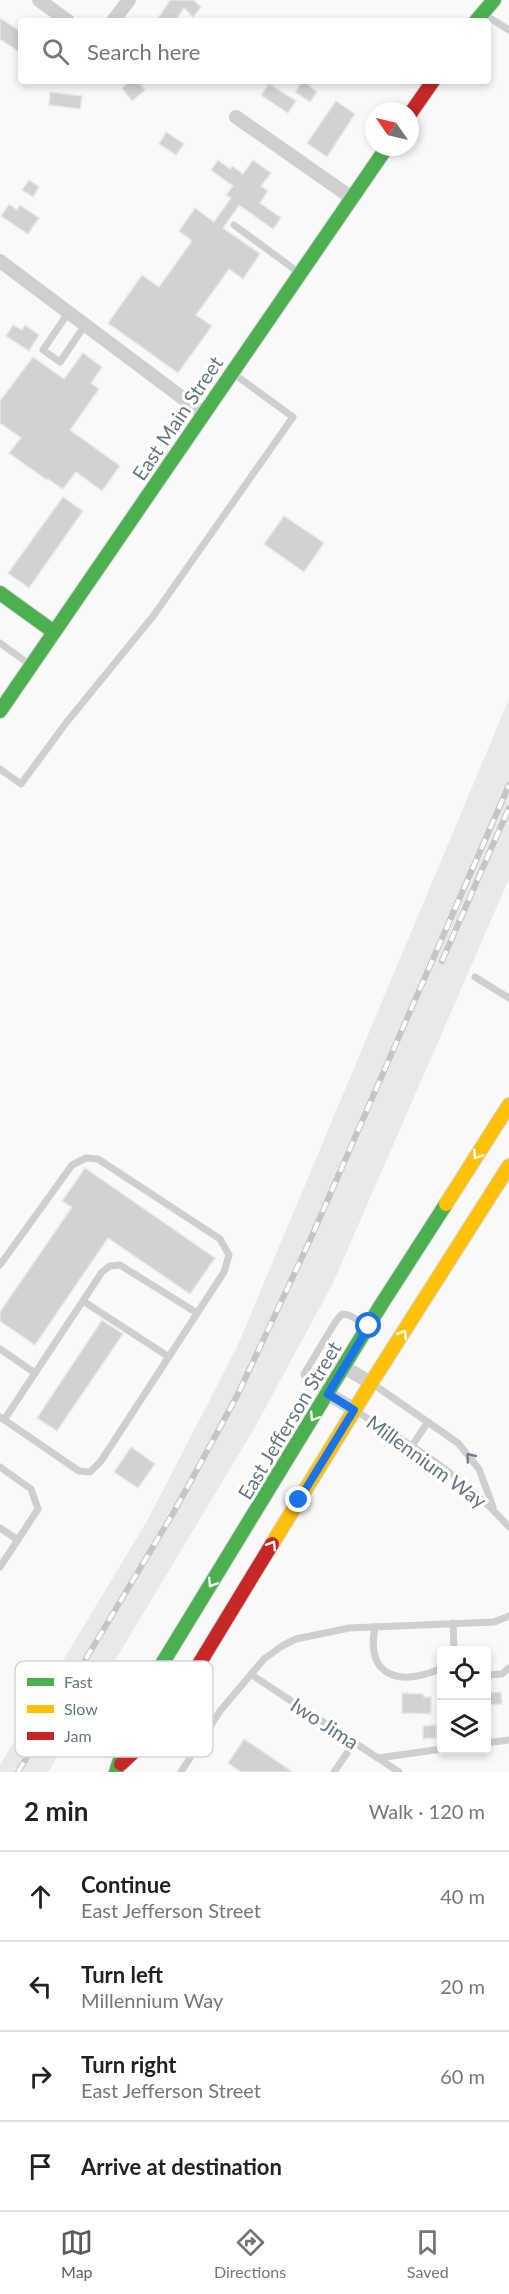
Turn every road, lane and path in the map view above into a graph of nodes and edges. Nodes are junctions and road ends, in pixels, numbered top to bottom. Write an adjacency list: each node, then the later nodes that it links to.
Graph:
1 (39, 0): 5 (street)
2 (129, 0): 6 (street)
3 (494, 0): 4 (main road)
4 (479, 17)
5 (64, 18)
6 (115, 18)
7 (491, 22): 8 (lane)
8 (509, 30)
9 (431, 84): 10 (main road)
10 (418, 102)
11 (236, 117): 13 (street)
12 (381, 156): 13 (main road, East Main Street)
13 (352, 198): 16 (main road, East Main Street)
14 (234, 225): 16 (lane)
15 (0, 261): 17 (street)
16 (300, 274): 19 (main road, East Main Street)
17 (69, 313): 18 (street); 18 (lane)
18 (85, 325): 20 (street)
19 (232, 373): 20 (main road, East Main Street); 26 (lane)
20 (204, 414): 22 (main road, East Main Street)
21 (0, 593): 22 (main road)
22 (54, 632): 24 (main road, East Main Street)
23 (0, 643): 24 (lane)
24 (31, 666): 25 (main road, East Main Street)
25 (0, 711)
26 (0, 769)
27 (475, 977): 28 (lane)
28 (509, 998)
29 (509, 1106): 34 (main road, East Jefferson Street, one-way to 34)
30 (509, 1166): 39 (main road, one-way to 30)
31 (0, 1265): 33 (lane)
32 (83, 1301): 33 (lane); 36 (lane); 38 (lane)
33 (197, 1313): 36 (lane)
34 (369, 1326): 37 (main road, East Jefferson Street); 40 (lane)
35 (0, 1349): 38 (lane)
36 (169, 1357): 42 (lane)
37 (344, 1366): 39 (street, Millennium Way); 40 (main road, East Jefferson Street)
38 (36, 1373): 42 (lane)
39 (371, 1383): 41 (main road); 43 (lane, Millennium Way)
40 (328, 1394): 41 (street, Millennium Way); 55 (main road, East Jefferson Street, one-way to 55)
41 (354, 1410): 44 (lane, Millennium Way); 56 (main road, one-way to 41)
42 (2, 1419)
43 (428, 1422): 44 (lane); 46 (lane, Millennium Way, one-way to 43)
44 (411, 1447): 46 (lane, Millennium Way)
45 (0, 1467): 49 (lane)
46 (494, 1510): 47 (lane, Millennium Way)
47 (509, 1527)
48 (0, 1528): 49 (lane)
49 (18, 1540): 50 (lane)
50 (0, 1567)
51 (509, 1616): 52 (lane)
52 (453, 1623): 53 (lane); 54 (lane)
53 (375, 1627): 58 (lane); 59 (lane)
54 (454, 1646)
55 (164, 1661)
56 (201, 1661)
57 (509, 1668): 60 (lane)
58 (437, 1670)
59 (252, 1675): 61 (lane); 64 (lane, Iwo Jima)
60 (491, 1675)
61 (213, 1722)
62 (509, 1740): 63 (lane)
63 (491, 1742)
64 (354, 1743): 68 (lane, Iwo Jima); 72 (lane)
65 (437, 1750): 68 (lane)
66 (129, 1757): 69 (main road, one-way to 66)
67 (191, 1757): 71 (lane)
68 (378, 1758): 73 (lane, Iwo Jima)
69 (118, 1768): 70 (street)
70 (133, 1772)
71 (181, 1772)
72 (334, 1772)
73 (399, 1772)

